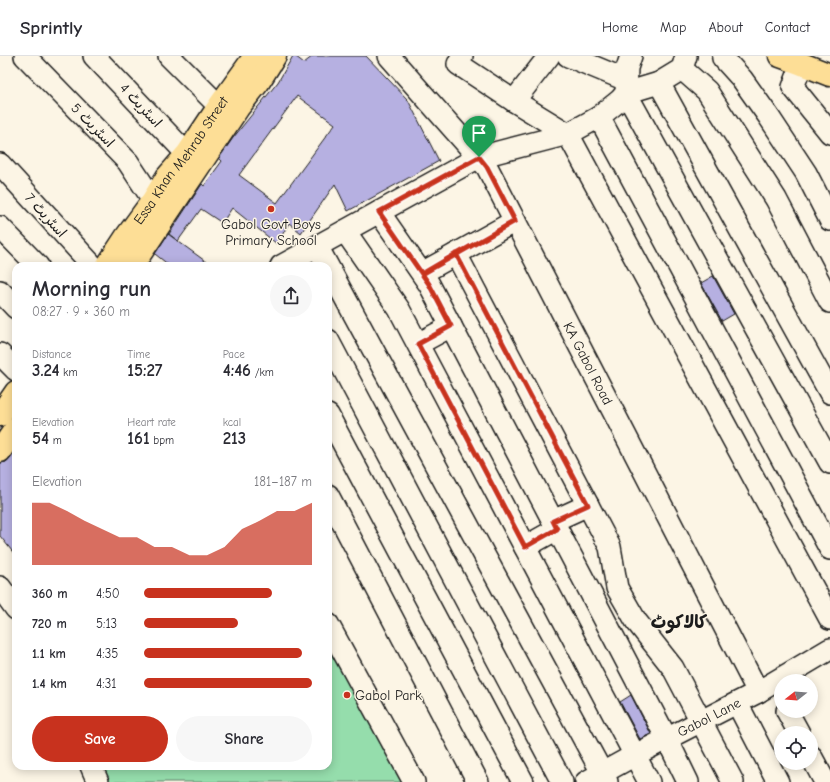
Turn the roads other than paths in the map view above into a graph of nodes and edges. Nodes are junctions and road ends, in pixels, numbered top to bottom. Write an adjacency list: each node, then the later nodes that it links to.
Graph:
1 (25, 56): 26 (street, اسٹریٹ 5)
2 (94, 56): 23 (street, اسٹریٹ 4)
3 (169, 56): 19 (street)
4 (275, 56): 14 (main road, Essa Khan Mehrab Street)
5 (389, 56): 24 (street, KA Gabol Road)
6 (462, 56): 18 (street)
7 (549, 56): 18 (street)
8 (568, 56): 17 (street)
9 (631, 56): 17 (street)
10 (724, 56): 28 (street)
11 (780, 56): 13 (main road)
12 (684, 63): 16 (street); 43 (street)
13 (802, 64): 15 (main road); 21 (street)
14 (252, 70): 19 (main road, Essa Khan Mehrab Street); 37 (main road, Essa Khan Mehrab Street)
15 (830, 75)
16 (659, 83): 17 (street); 50 (street)
17 (626, 87): 20 (street); 56 (street)
18 (514, 101): 22 (street)
19 (219, 106): 23 (main road, Essa Khan Mehrab Street)
20 (599, 118): 22 (street); 61 (street)
21 (830, 133)
22 (568, 134): 24 (street); 64 (street)
23 (187, 154): 26 (main road, Essa Khan Mehrab Street)
24 (479, 157): 27 (street); 29 (street, KA Gabol Road)
25 (0, 164): 35 (street, اسٹریٹ 7)
26 (153, 200): 36 (main road, Essa Khan Mehrab Street)
27 (379, 212): 31 (street); 41 (street)
28 (830, 220)
29 (515, 221): 33 (street); 67 (street, KA Gabol Road)
30 (0, 227): 34 (street)
31 (344, 231): 32 (street); 46 (street)
32 (317, 246): 38 (street); 39 (street)
33 (456, 254): 41 (street); 58 (street)
34 (34, 262)
35 (89, 262)
36 (121, 262)
37 (122, 262)
38 (288, 262)
39 (325, 262)
40 (332, 274): 74 (street)
41 (422, 274): 45 (street)
42 (0, 291): 44 (street)
43 (830, 302)
44 (12, 304)
45 (451, 326): 46 (street); 59 (street)
46 (418, 344): 60 (street)
47 (332, 348): 79 (street)
48 (0, 354): 49 (street)
49 (12, 366)
50 (830, 393)
51 (12, 398): 52 (main road)
52 (0, 415)
53 (332, 423): 78 (street)
54 (12, 434): 55 (main road)
55 (0, 451)
56 (830, 463)
57 (332, 503): 77 (street)
58 (588, 505): 59 (street); 69 (street)
59 (555, 525): 60 (street); 70 (street)
60 (525, 547): 71 (street)
61 (830, 549)
62 (0, 587): 63 (street)
63 (12, 604)
64 (830, 618)
65 (332, 631): 76 (street)
66 (830, 649): 67 (street, Gabol Lane)
67 (770, 692): 68 (street, Gabol Lane)
68 (737, 703): 69 (street, Gabol Lane); 83 (street)
69 (701, 721): 70 (street, Gabol Lane); 82 (street)
70 (667, 739): 71 (street, Gabol Lane); 81 (street)
71 (635, 755): 74 (street, Gabol Lane); 80 (street)
72 (818, 769): 84 (street)
73 (93, 770): 75 (street)
74 (598, 779)
75 (98, 782)
76 (414, 782)
77 (478, 782)
78 (523, 782)
79 (562, 782)
80 (649, 782)
81 (688, 782)
82 (733, 782)
83 (778, 782)
84 (825, 782)

